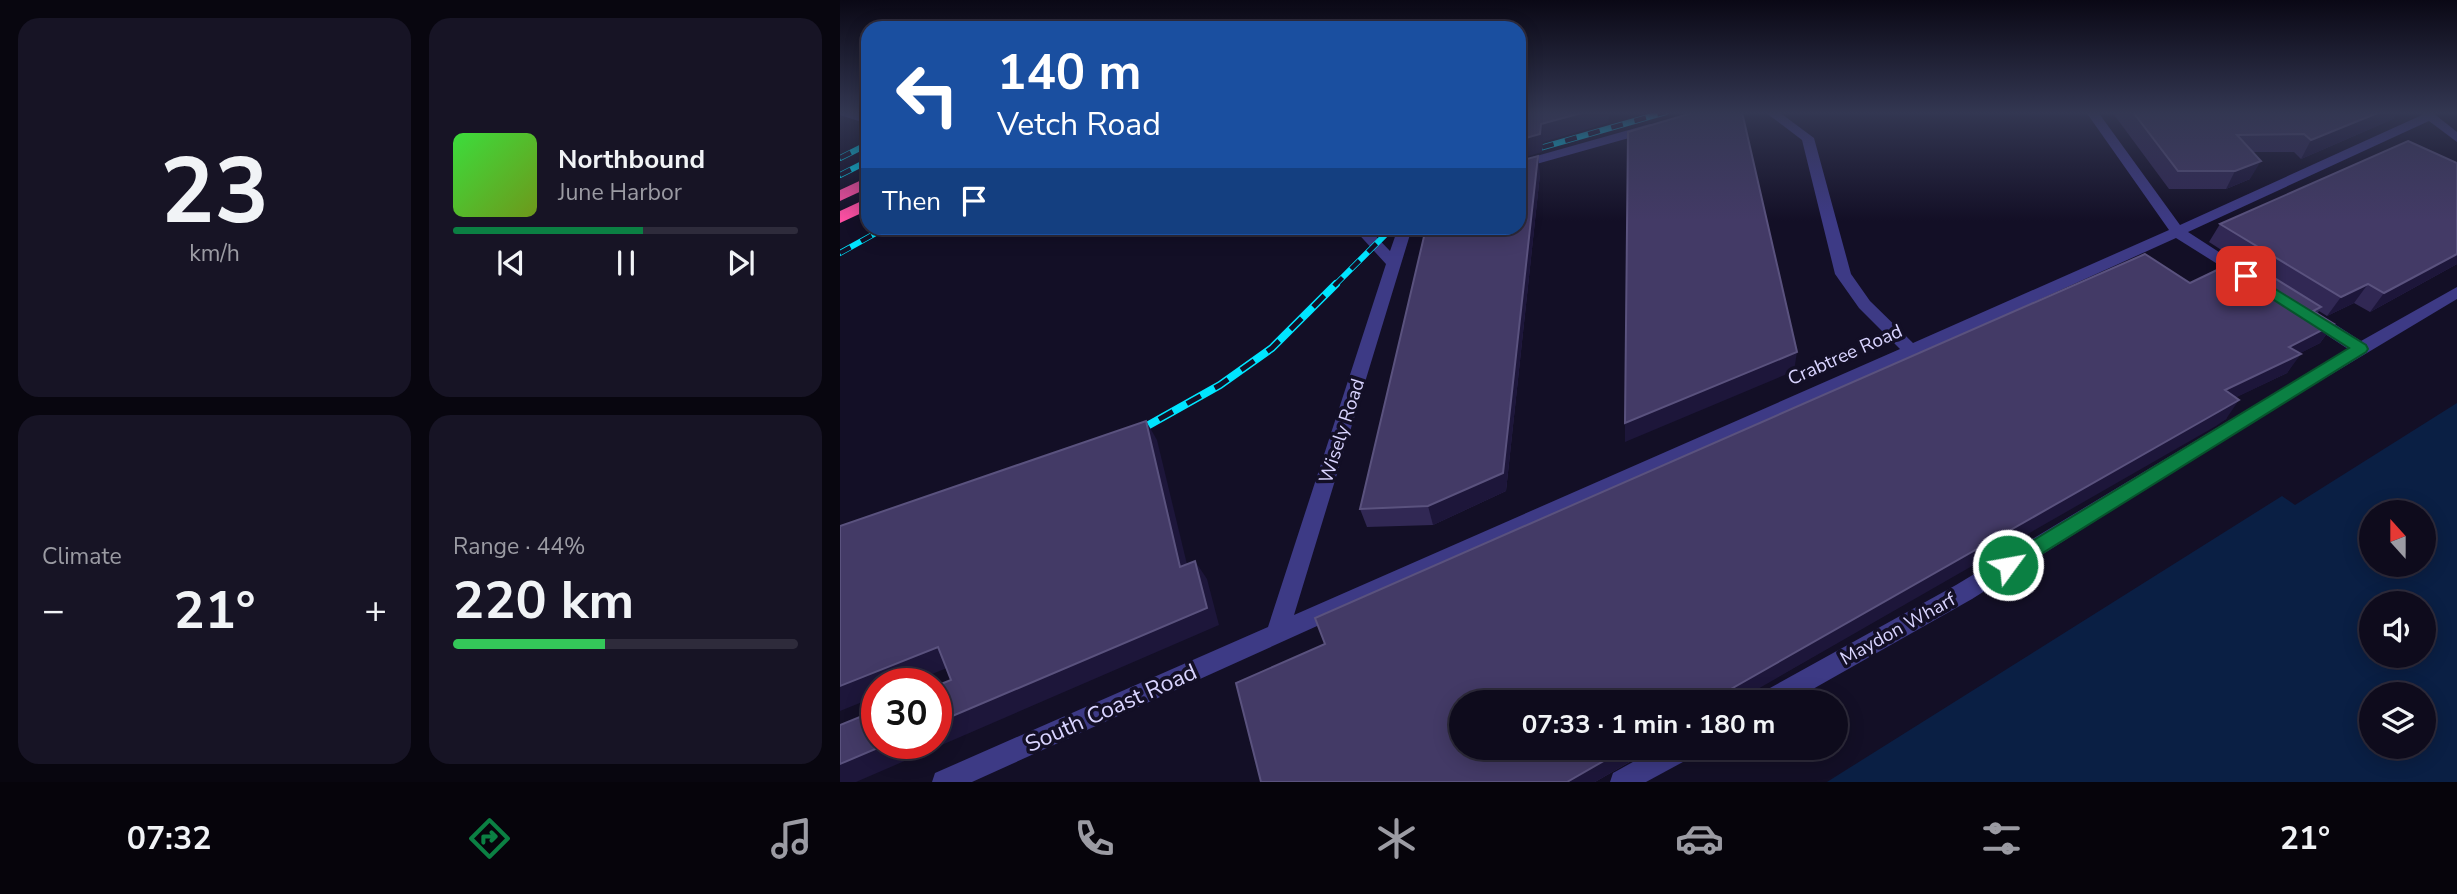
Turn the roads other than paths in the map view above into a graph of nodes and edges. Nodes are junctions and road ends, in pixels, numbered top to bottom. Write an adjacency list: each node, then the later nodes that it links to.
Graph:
1 (1578, 148): 5 (street)
2 (1811, 148): 17 (street)
3 (2118, 148): 10 (street)
4 (2354, 148): 10 (street, Crabtree Road)
5 (1526, 163)
6 (861, 186): 7 (highway)
7 (840, 196)
8 (861, 207): 9 (highway)
9 (840, 218)
10 (2177, 232): 14 (street); 17 (street, Crabtree Road)
11 (1367, 235): 13 (street)
12 (1403, 235): 13 (street, Wisely Road)
13 (1395, 264): 19 (street, Wisely Road)
14 (2258, 283)
15 (2457, 292): 18 (street, Maydon Wharf)
16 (2292, 305): 18 (street)
17 (1910, 349): 19 (street, Crabtree Road)
18 (2361, 349): 20 (street, Maydon Wharf)
19 (1278, 634): 22 (street, South Coast Road)
20 (1789, 690)
21 (1662, 760): 23 (street)
22 (944, 782)
23 (1622, 782)

